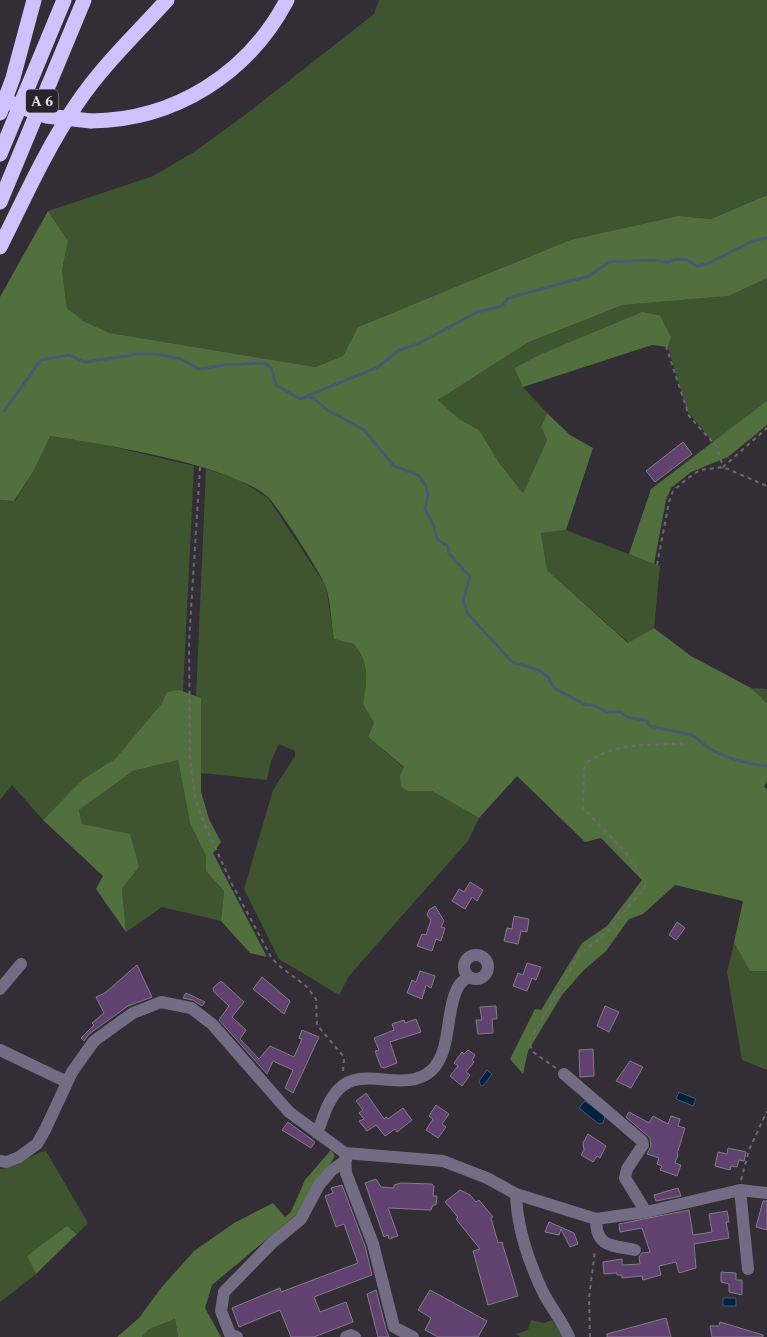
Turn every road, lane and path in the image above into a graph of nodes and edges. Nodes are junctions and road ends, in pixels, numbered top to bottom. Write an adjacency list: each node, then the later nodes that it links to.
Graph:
1 (34, 0): 7 (highway)
2 (64, 0): 8 (highway, A 6)
3 (84, 0): 9 (highway, A 6)
4 (167, 0): 10 (highway)
5 (287, 0): 6 (highway, bridge)
6 (0, 99)
7 (0, 113)
8 (0, 154)
9 (0, 202)
10 (0, 247)
11 (666, 346): 14 (path)
12 (767, 428): 14 (path)
13 (200, 467): 24 (path)
14 (723, 467): 15 (path); 16 (path)
15 (767, 486)
16 (658, 565)
17 (688, 744): 22 (path)
18 (21, 964): 20 (street)
19 (468, 976): 24 (street)
20 (0, 989)
21 (0, 1050): 23 (street)
22 (564, 1074): 32 (street)
23 (67, 1082): 26 (street); 28 (street)
24 (345, 1084): 26 (street)
25 (767, 1111): 29 (path)
26 (317, 1133): 27 (street)
27 (346, 1156): 31 (street); 37 (street); 40 (street)
28 (0, 1161)
29 (740, 1190): 30 (street); 32 (street); 36 (street)
30 (767, 1193)
31 (516, 1194): 33 (street); 41 (street)
32 (646, 1212): 33 (street)
33 (596, 1219): 34 (street)
34 (598, 1238): 35 (street); 42 (path)
35 (635, 1250)
36 (748, 1269)
37 (237, 1337)
38 (346, 1337): 39 (street)
39 (355, 1337)
40 (413, 1337)
41 (569, 1337)
42 (590, 1337)

